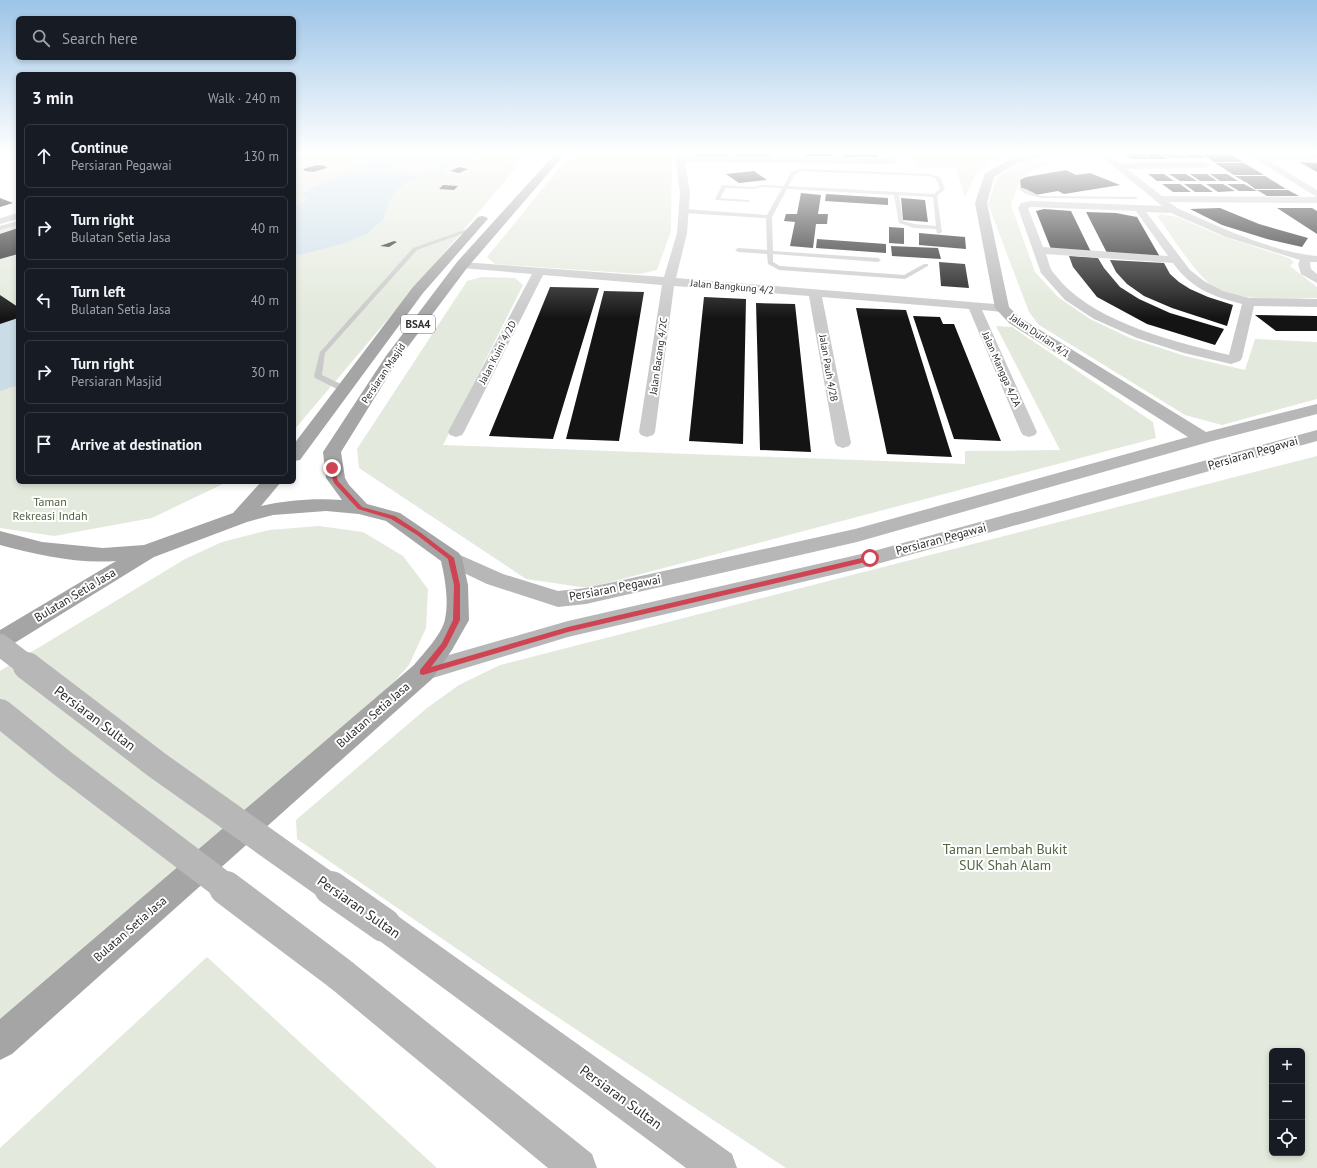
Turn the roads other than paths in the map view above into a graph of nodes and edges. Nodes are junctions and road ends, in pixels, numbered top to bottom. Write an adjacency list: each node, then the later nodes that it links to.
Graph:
1 (512, 209): 27 (main road, Persiaran Masjid / BSA4)
2 (745, 209): 13 (lane)
3 (774, 209): 16 (lane)
4 (899, 209): 5 (lane)
5 (936, 209)
6 (982, 209): 36 (street, Jalan Durian 4/1)
7 (1023, 209): 22 (street)
8 (1141, 209): 26 (street)
9 (1173, 209): 24 (street)
10 (490, 211): 20 (main road, Persiaran Masjid / BSA4)
11 (684, 211): 13 (lane); 31 (street, Jalan Bacang 4/2C)
12 (16, 213): 14 (street)
13 (742, 215): 16 (lane)
14 (0, 217)
15 (16, 217): 17 (street)
16 (769, 217): 23 (lane)
17 (0, 221)
18 (16, 224): 19 (lane)
19 (0, 228)
20 (475, 228): 37 (main road, Persiaran Masjid / BSA4); 37 (lane)
21 (738, 250): 23 (lane)
22 (1038, 250): 26 (street); 33 (street)
23 (770, 252): 25 (lane); 28 (lane)
24 (1312, 258): 30 (street)
25 (878, 260)
26 (1176, 260): 33 (street)
27 (462, 265): 29 (street, Jalan Bangkung 4/2); 47 (main road, Persiaran Masjid / BSA4)
28 (926, 265)
29 (539, 272): 31 (street, Jalan Bangkung 4/2); 39 (street, Jalan Kuini 4/2D)
30 (1317, 279)
31 (668, 281): 32 (street, Jalan Bangkung 4/2); 40 (street, Jalan Bacang 4/2C)
32 (815, 293): 35 (street, Jalan Bangkung 4/2); 44 (street, Jalan Pauh 4/2B)
33 (1249, 302): 34 (street)
34 (1317, 303)
35 (974, 306): 36 (street, Jalan Bangkung 4/2); 41 (street, Jalan Mangga 4/2A)
36 (1002, 308): 43 (street, Jalan Durian 4/1)
37 (344, 389): 45 (main road, Persiaran Masjid / BSA4)
38 (1317, 410): 43 (street, Persiaran Pegawai)
39 (456, 432)
40 (647, 432)
41 (1029, 432)
42 (1317, 435): 54 (street, Persiaran Pegawai)
43 (1203, 438): 51 (street, Persiaran Pegawai)
44 (843, 443)
45 (296, 453)
46 (269, 484): 48 (main road)
47 (360, 508): 48 (main road, Bulatan Setia Jasa); 51 (main road, Bulatan Setia Jasa)
48 (240, 516): 50 (main road, Bulatan Setia Jasa)
49 (0, 538): 50 (main road)
50 (147, 552): 52 (main road, Bulatan Setia Jasa)
51 (451, 558): 54 (main road, Bulatan Setia Jasa)
52 (0, 641)
53 (0, 645): 58 (street, Persiaran Sultan, bridge)
54 (423, 672): 56 (main road, Bulatan Setia Jasa)
55 (0, 713): 57 (street, bridge)
56 (0, 1042)
57 (578, 1168)
58 (718, 1168)

